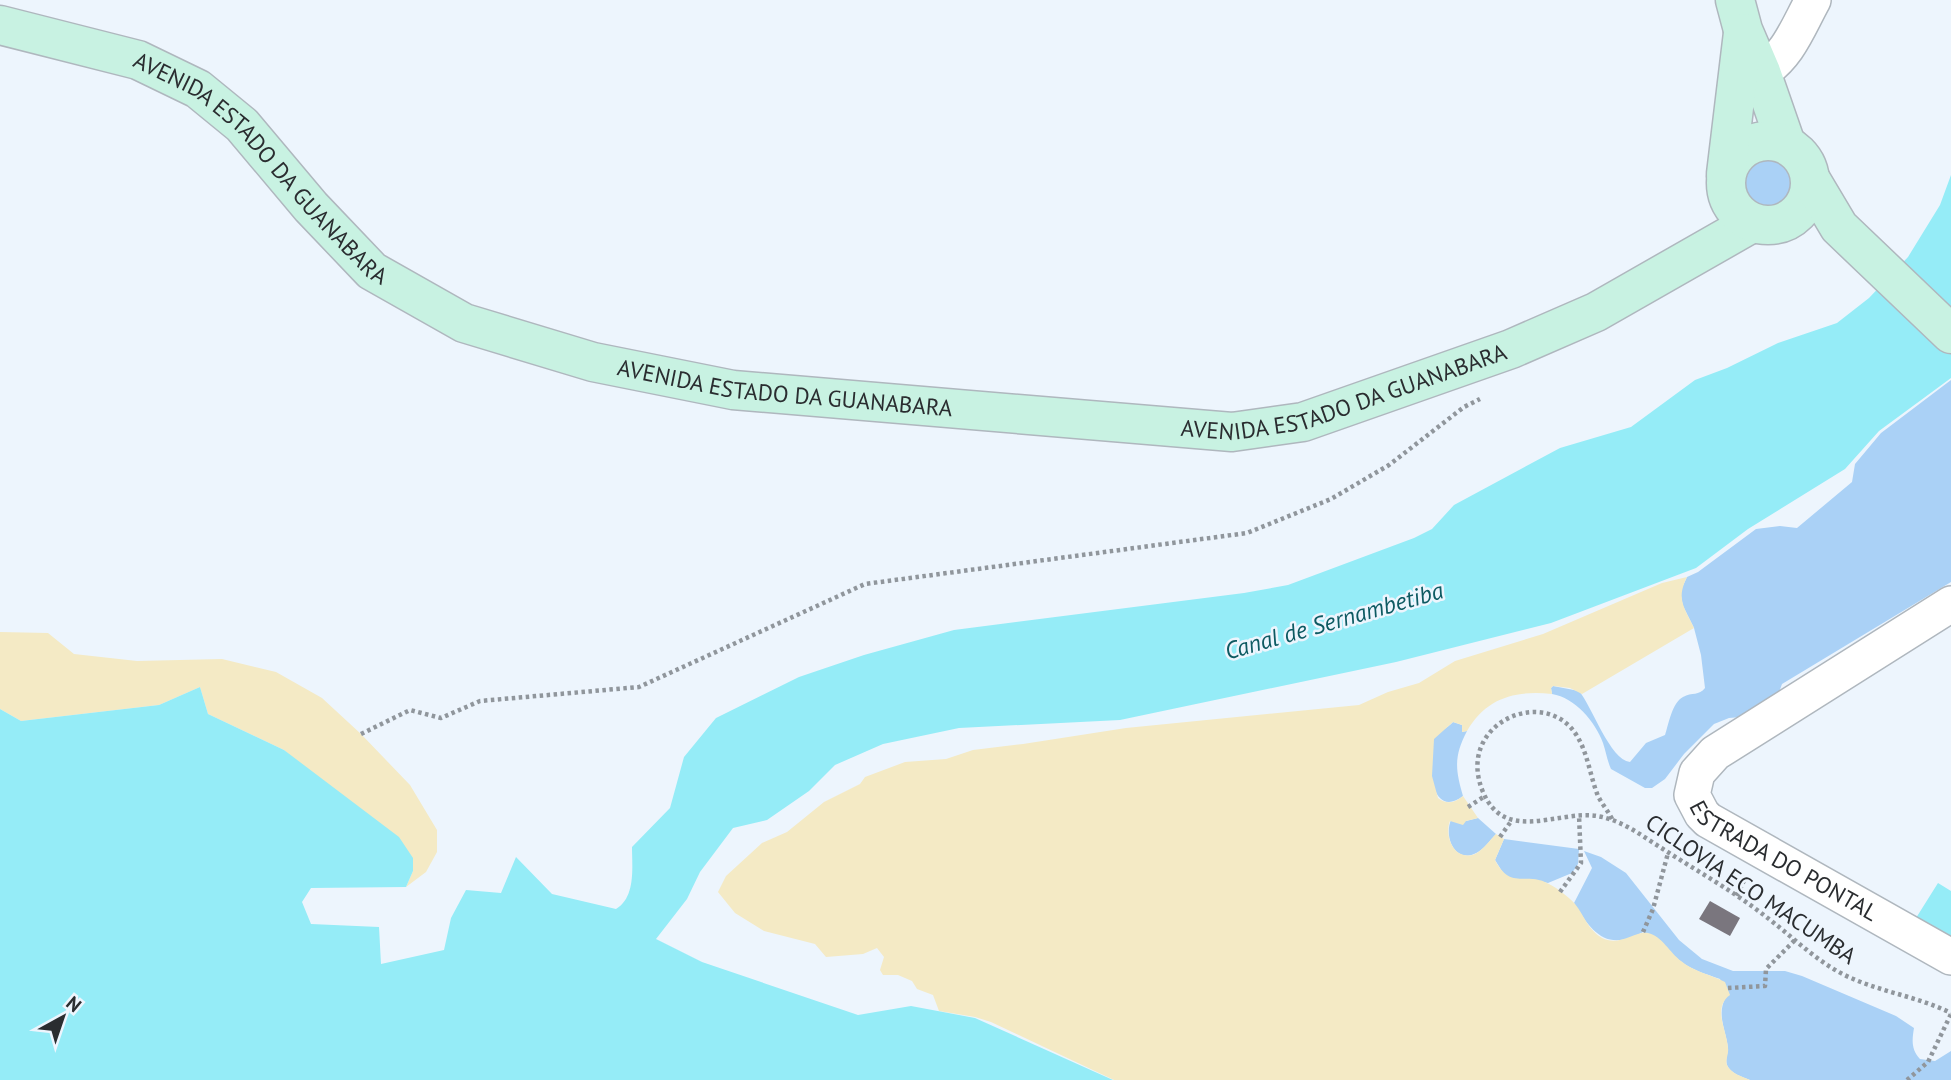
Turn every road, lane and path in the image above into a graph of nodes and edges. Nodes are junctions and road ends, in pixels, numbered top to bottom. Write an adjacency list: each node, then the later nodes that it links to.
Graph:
1 (1813, 0): 4 (street)
2 (1739, 15): 4 (main road); 7 (main road)
3 (0, 25): 11 (main road, AVENIDA ESTADO DA GUANABARA)
4 (1761, 72): 5 (main road)
5 (1786, 144): 6 (main road); 7 (main road)
6 (1811, 180): 8 (main road); 10 (main road)
7 (1726, 185): 9 (main road); 11 (main road, AVENIDA ESTADO DA GUANABARA)
8 (1790, 220): 9 (main road); 10 (main road)
9 (1752, 223): 11 (main road, AVENIDA ESTADO DA GUANABARA)
10 (1839, 227): 12 (main road)
11 (1650, 281)
12 (1951, 334)
13 (1482, 398): 15 (path)
14 (1951, 604): 26 (street, ESTRADA DO PONTAL)
15 (361, 734)
16 (1485, 796): 17 (path); 19 (path, CICLOVIA ECO MACUMBA); 20 (path)
17 (1468, 807)
18 (1579, 815): 19 (path, CICLOVIA ECO MACUMBA); 20 (path, CICLOVIA ECO MACUMBA); 23 (path)
19 (1612, 819): 22 (path, CICLOVIA ECO MACUMBA)
20 (1512, 820): 21 (path)
21 (1500, 836)
22 (1668, 853): 24 (path); 25 (path, CICLOVIA ECO MACUMBA)
23 (1560, 892)
24 (1643, 932)
25 (1795, 940): 27 (path); 28 (path, CICLOVIA ECO MACUMBA)
26 (1951, 957)
27 (1728, 988)
28 (1951, 1014): 29 (path)
29 (1907, 1080)

